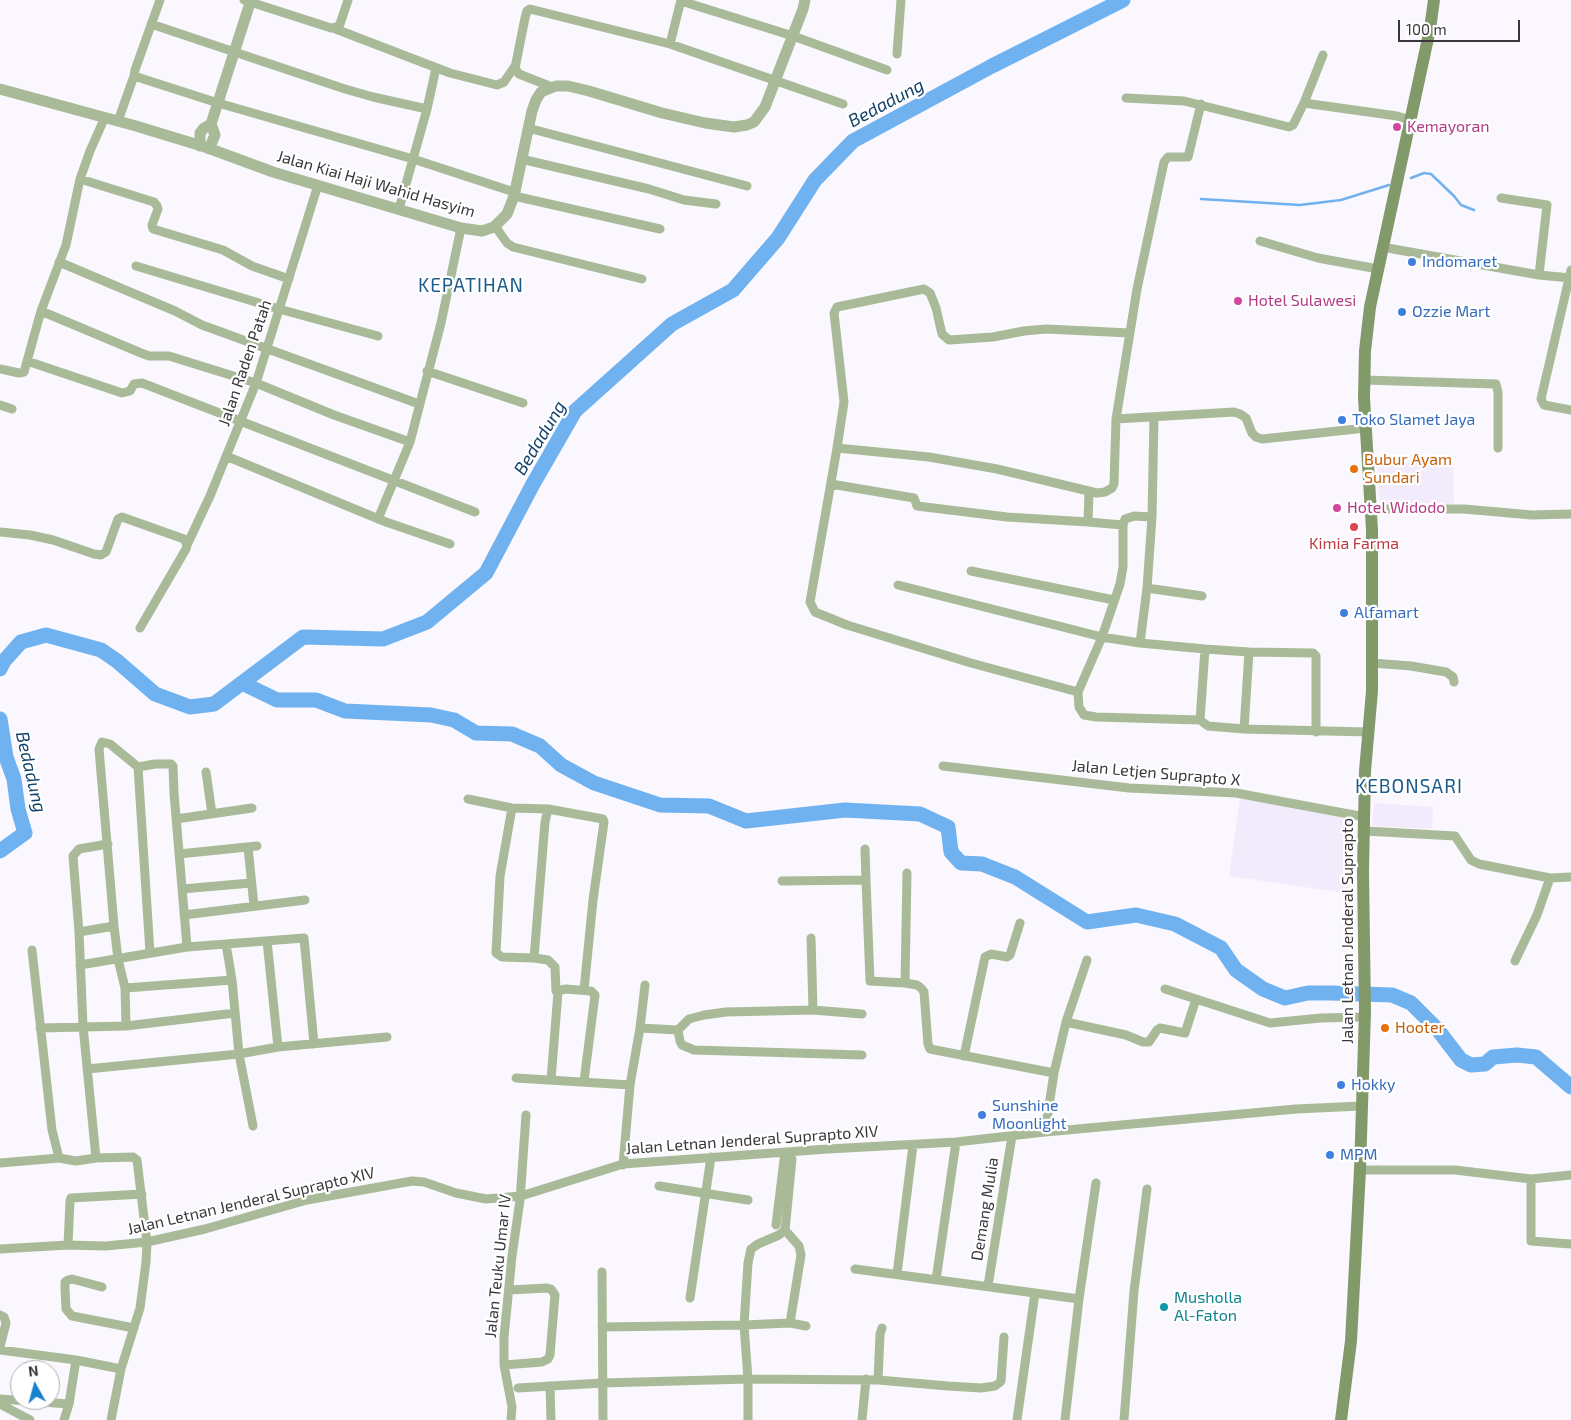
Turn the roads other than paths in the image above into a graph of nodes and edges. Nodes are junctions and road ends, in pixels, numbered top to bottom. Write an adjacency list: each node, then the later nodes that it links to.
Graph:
1 (160, 0): 9 (street)
2 (348, 0): 10 (street)
3 (681, 0): 12 (street); 13 (street)
4 (805, 0): 12 (street)
5 (901, 0): 15 (street)
6 (1434, 0): 11 (main road, Jalan Letnan Jenderal Suprapto)
7 (1442, 0): 11 (main road, Jalan Letnan Jenderal Suprapto)
8 (248, 1): 10 (street); 14 (street)
9 (151, 24): 14 (street); 20 (street)
10 (333, 28): 18 (street)
11 (1430, 29): 31 (main road, Jalan Letnan Jenderal Suprapto)
12 (793, 36): 19 (street); 21 (street)
13 (670, 44): 17 (street); 21 (street)
14 (235, 52): 25 (street); 29 (street)
15 (897, 54)
16 (1323, 55): 26 (street)
17 (515, 66): 18 (street); 22 (street)
18 (436, 68): 29 (street)
19 (886, 70)
20 (138, 77): 25 (street); 32 (street)
21 (775, 81): 22 (street); 27 (street)
22 (552, 87): 33 (street, Jalan Kiai Haji Wahid Hasyim)
23 (0, 89): 30 (street, Jalan Kiai Haji Wahid Hasyim)
24 (1126, 98): 28 (street)
25 (218, 103): 34 (street); 35 (street)
26 (1304, 103): 28 (street); 31 (street)
27 (843, 104)
28 (1201, 104): 58 (street)
29 (428, 109): 35 (street)
30 (105, 117): 32 (street, Jalan Kiai Haji Wahid Hasyim); 37 (street)
31 (1410, 120): 48 (main road, Jalan Letnan Jenderal Suprapto)
32 (118, 121): 34 (street, Jalan Kiai Haji Wahid Hasyim)
33 (528, 128): 36 (street, Jalan Kiai Haji Wahid Hasyim); 39 (street)
34 (204, 147): 38 (street, Jalan Kiai Haji Wahid Hasyim)
35 (413, 159): 40 (street); 43 (street)
36 (522, 160): 40 (street, Jalan Kiai Haji Wahid Hasyim); 42 (street)
37 (80, 179): 49 (street); 54 (street)
38 (318, 185): 43 (street, Jalan Kiai Haji Wahid Hasyim); 54 (street, Jalan Raden Patah)
39 (748, 186)
40 (514, 194): 44 (street, Jalan Kiai Haji Wahid Hasyim); 46 (street)
41 (1501, 198): 52 (street)
42 (716, 204)
43 (399, 208): 45 (street, Jalan Kiai Haji Wahid Hasyim)
44 (495, 226): 45 (street, Jalan Kiai Haji Wahid Hasyim); 55 (street)
45 (461, 228): 63 (street)
46 (660, 229)
47 (1260, 241): 51 (street)
48 (1382, 247): 51 (main road, Jalan Letnan Jenderal Suprapto); 52 (street)
49 (58, 262): 57 (street); 60 (street)
50 (136, 266): 56 (street)
51 (1378, 269): 64 (main road, Jalan Letnan Jenderal Suprapto)
52 (1539, 275): 53 (street)
53 (1570, 276): 70 (street)
54 (289, 279): 56 (street, Jalan Raden Patah)
55 (642, 279)
56 (280, 310): 59 (street); 60 (street, Jalan Raden Patah)
57 (40, 311): 61 (street); 65 (street)
58 (1130, 333): 72 (street); 76 (street)
59 (378, 336)
60 (267, 349): 65 (street, Jalan Raden Patah); 67 (street)
61 (26, 361): 62 (street); 73 (street)
62 (0, 369)
63 (427, 371): 66 (street); 67 (street)
64 (1364, 380): 74 (main road, Jalan Letnan Jenderal Suprapto); 77 (street)
65 (256, 383): 73 (street, Jalan Raden Patah); 75 (street)
66 (522, 403)
67 (419, 404): 75 (street)
68 (0, 405): 69 (street)
69 (12, 409)
70 (1571, 410)
71 (1154, 417): 72 (street); 74 (street); 85 (street)
72 (1116, 419): 81 (street)
73 (241, 422): 78 (street, Jalan Raden Patah); 79 (street)
74 (1366, 428): 82 (main road, Jalan Letnan Jenderal Suprapto)
75 (410, 442): 79 (street)
76 (837, 448): 80 (street); 81 (street)
77 (1498, 448)
78 (226, 456): 86 (street); 91 (street, Jalan Raden Patah)
79 (394, 480): 83 (street); 86 (street)
80 (831, 484): 87 (street); 104 (street)
81 (1089, 492): 87 (street)
82 (1371, 509): 84 (street); 102 (main road, Jalan Letnan Jenderal Suprapto)
83 (475, 512)
84 (1571, 514)
85 (1152, 517): 88 (street); 94 (street)
86 (378, 519): 90 (street)
87 (1088, 522): 88 (street)
88 (1123, 525): 96 (street)
89 (0, 532): 91 (street)
90 (450, 544)
91 (187, 545): 97 (street, Jalan Raden Patah)
92 (971, 572): 96 (street)
93 (898, 585): 98 (street)
94 (1147, 588): 95 (street); 99 (street)
95 (1202, 596)
96 (1114, 600): 98 (street)
97 (140, 628)
98 (1102, 637): 99 (street); 104 (street)
99 (1140, 643): 100 (street)
100 (1205, 649): 101 (street); 105 (street)
101 (1249, 652): 106 (street); 107 (street)
102 (1372, 663): 103 (street); 108 (main road, Jalan Letnan Jenderal Suprapto)
103 (1454, 682)
104 (1078, 692): 105 (street)
105 (1200, 720): 106 (street)
106 (1244, 730): 107 (street)
107 (1316, 732): 108 (street)
108 (1370, 732): 117 (main road, Jalan Letnan Jenderal Suprapto)
109 (944, 766): 117 (street, Jalan Letjen Suprapto X)
110 (138, 767): 118 (street); 120 (street); 141 (street)
111 (206, 772): 116 (street)
112 (468, 799): 114 (street)
113 (252, 808): 116 (street)
114 (512, 808): 115 (street); 142 (street)
115 (548, 809): 142 (street); 151 (street)
116 (212, 814): 118 (street)
117 (1365, 817): 119 (main road, Jalan Letnan Jenderal Suprapto)
118 (176, 819): 122 (street)
119 (1365, 831): 125 (street); 158 (main road, Jalan Letnan Jenderal Suprapto)
120 (108, 844): 134 (street); 135 (street)
121 (865, 849): 126 (street)
122 (179, 854): 128 (street); 129 (street)
123 (907, 873): 148 (street)
124 (1571, 877): 125 (street)
125 (1550, 878): 145 (street)
126 (866, 880): 127 (street); 148 (street)
127 (782, 881)
128 (251, 883): 129 (street); 131 (street)
129 (182, 889): 132 (street)
130 (305, 900): 131 (street)
131 (254, 906): 132 (street)
132 (184, 915): 139 (street)
133 (1020, 923): 170 (street)
134 (114, 926): 135 (street); 143 (street)
135 (79, 932): 146 (street)
136 (811, 938): 155 (street)
137 (267, 941): 138 (street); 166 (street); 167 (street)
138 (226, 944): 139 (street); 147 (street)
139 (187, 947): 141 (street)
140 (32, 950): 162 (street)
141 (150, 953): 143 (street)
142 (534, 958): 153 (street)
143 (118, 959): 146 (street); 150 (street)
144 (1087, 960): 159 (street)
145 (1515, 961)
146 (80, 965): 160 (street)
147 (232, 980): 150 (street); 156 (street)
148 (905, 983): 170 (street)
149 (645, 985): 163 (street)
150 (125, 988): 161 (street)
151 (584, 990): 153 (street); 175 (street)
152 (1164, 990): 154 (street)
153 (556, 991): 174 (street)
154 (1196, 999): 158 (street); 159 (street)
155 (813, 1010): 157 (street); 164 (street)
156 (235, 1014): 161 (street); 168 (street)
157 (862, 1014)
158 (1365, 1014): 177 (main road, Jalan Letnan Jenderal Suprapto)
159 (1066, 1022): 172 (street)
160 (83, 1026): 161 (street); 162 (street); 171 (street)
161 (126, 1026)
162 (40, 1028): 186 (street)
163 (640, 1028): 164 (street); 176 (street)
164 (678, 1030): 169 (street)
165 (387, 1037): 166 (street)
166 (314, 1044): 167 (street)
167 (278, 1047): 168 (street)
168 (239, 1054): 171 (street); 179 (street)
169 (862, 1055)
170 (964, 1056): 172 (street)
171 (87, 1069): 187 (street)
172 (1054, 1073): 180 (street)
173 (516, 1078): 174 (street)
174 (550, 1080): 175 (street)
175 (584, 1082): 176 (street)
176 (630, 1085): 190 (street)
177 (1361, 1106): 180 (street, Jalan Letnan Jenderal Suprapto XIV); 191 (main road, Jalan Letnan Jenderal Suprapto)
178 (526, 1115): 199 (street, Jalan Teuku Umar IV)
179 (253, 1126)
180 (1045, 1132): 181 (street, Jalan Letnan Jenderal Suprapto XIV)
181 (1012, 1136): 182 (street, Jalan Letnan Jenderal Suprapto XIV); 211 (street, Demang Mulia)
182 (956, 1142): 183 (street, Jalan Letnan Jenderal Suprapto XIV); 210 (street)
183 (913, 1145): 184 (street, Jalan Letnan Jenderal Suprapto XIV); 209 (street)
184 (785, 1152): 185 (street, Jalan Letnan Jenderal Suprapto XIV); 201 (street)
185 (711, 1157): 190 (street, Jalan Letnan Jenderal Suprapto XIV); 198 (street)
186 (58, 1158): 187 (street); 189 (street)
187 (96, 1158): 197 (street)
188 (792, 1159): 202 (street)
189 (0, 1163)
190 (623, 1164): 199 (street, Jalan Letnan Jenderal Suprapto XIV)
191 (1360, 1170): 193 (street); 250 (main road, Jalan Letnan Jenderal Suprapto)
192 (1571, 1175): 193 (street)
193 (1531, 1179): 204 (street)
194 (1096, 1184): 216 (street)
195 (659, 1186): 198 (street)
196 (1148, 1189): 249 (street)
197 (142, 1194): 203 (street); 205 (street)
198 (706, 1194): 200 (street); 215 (street)
199 (521, 1196): 203 (street, Jalan Letnan Jenderal Suprapto XIV); 213 (street, Jalan Teuku Umar IV)
200 (748, 1200)
201 (776, 1225)
202 (785, 1230): 218 (street); 219 (street)
203 (147, 1242): 205 (street, Jalan Letnan Jenderal Suprapto XIV); 222 (street)
204 (1571, 1244)
205 (68, 1245): 206 (street, Jalan Letnan Jenderal Suprapto XIV)
206 (0, 1249)
207 (855, 1269): 209 (street, Demang Mulia)
208 (602, 1272): 221 (street)
209 (897, 1274): 210 (street, Demang Mulia)
210 (936, 1280): 211 (street, Demang Mulia)
211 (988, 1286): 214 (street, Demang Mulia)
212 (102, 1287): 222 (street)
213 (509, 1290): 228 (street, Jalan Teuku Umar IV); 228 (street)
214 (1035, 1294): 216 (street, Demang Mulia); 247 (street)
215 (690, 1298)
216 (1079, 1299): 248 (street)
217 (0, 1315): 225 (street)
218 (790, 1322): 219 (street); 220 (street)
219 (744, 1325): 221 (street); 230 (street)
220 (806, 1326)
221 (602, 1327): 233 (street)
222 (134, 1328): 229 (street)
223 (882, 1328): 232 (street)
224 (1004, 1337): 232 (street)
225 (0, 1347)
226 (0, 1350): 227 (street)
227 (76, 1360): 229 (street); 238 (street)
228 (504, 1365): 242 (street, Jalan Teuku Umar IV)
229 (122, 1369): 241 (street)
230 (748, 1379): 231 (street); 233 (street); 245 (street)
231 (866, 1379): 232 (street); 246 (street)
232 (878, 1380)
233 (602, 1383): 234 (street); 244 (street)
234 (550, 1386): 235 (street); 243 (street)
235 (518, 1388)
236 (0, 1400): 238 (street)
237 (0, 1404): 239 (street)
238 (68, 1404): 240 (street)
239 (30, 1420)
240 (64, 1420)
241 (111, 1420)
242 (511, 1420)
243 (551, 1420)
244 (603, 1420)
245 (748, 1420)
246 (862, 1420)
247 (1018, 1420)
248 (1065, 1420)
249 (1124, 1420)
250 (1341, 1420)

